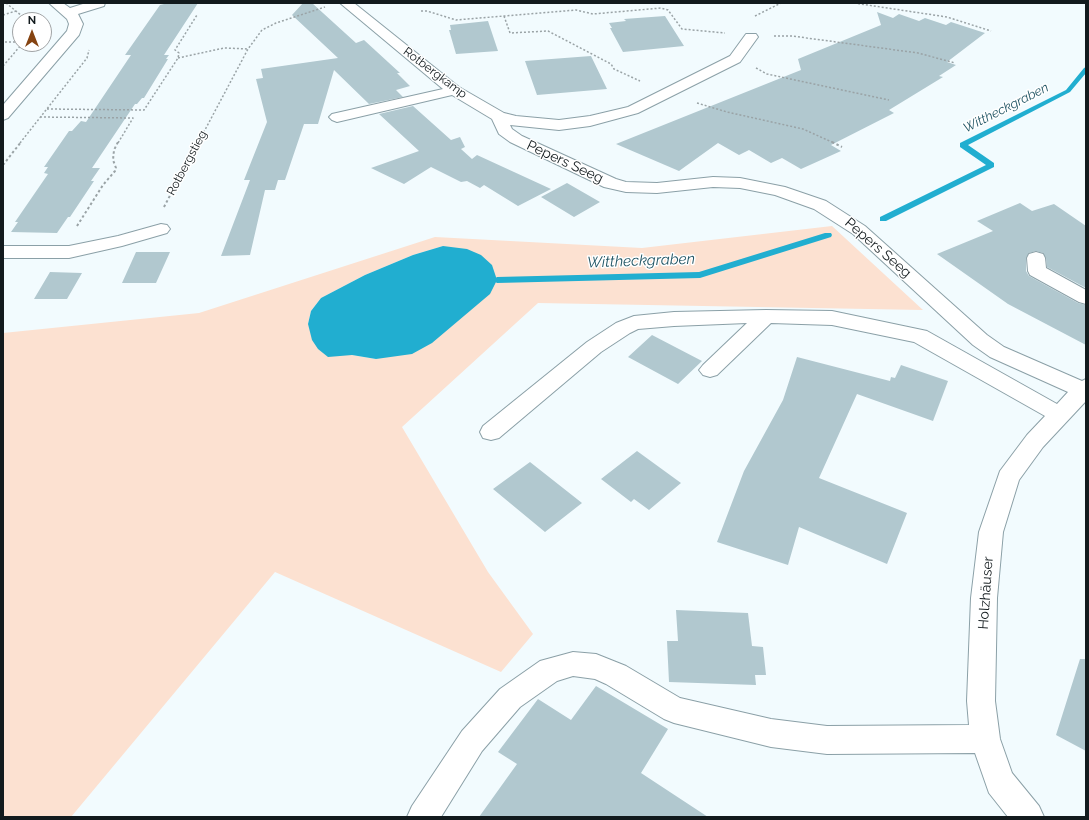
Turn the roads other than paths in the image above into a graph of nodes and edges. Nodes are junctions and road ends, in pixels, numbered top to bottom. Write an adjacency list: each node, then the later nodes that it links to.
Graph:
1 (55, 3): 4 (street)
2 (99, 3): 4 (street)
3 (346, 3): 6 (street, Rotbergkamp)
4 (68, 13): 7 (street)
5 (751, 38): 8 (street, Rotbergkamp)
6 (454, 90): 8 (street, Rotbergkamp); 9 (street)
7 (4, 114)
8 (499, 116): 16 (street, Pepers Seeg)
9 (337, 117)
10 (161, 229): 11 (street)
11 (3, 252)
12 (1036, 258): 13 (street)
13 (1086, 298)
14 (766, 316): 15 (street); 17 (street); 18 (street)
15 (710, 370)
16 (1084, 389): 17 (street, Holzhäuser)
17 (1060, 415): 19 (street, Holzhäuser)
18 (491, 432)
19 (985, 740): 20 (street); 21 (street, Holzhäuser)
20 (423, 817)
21 (1028, 817)

